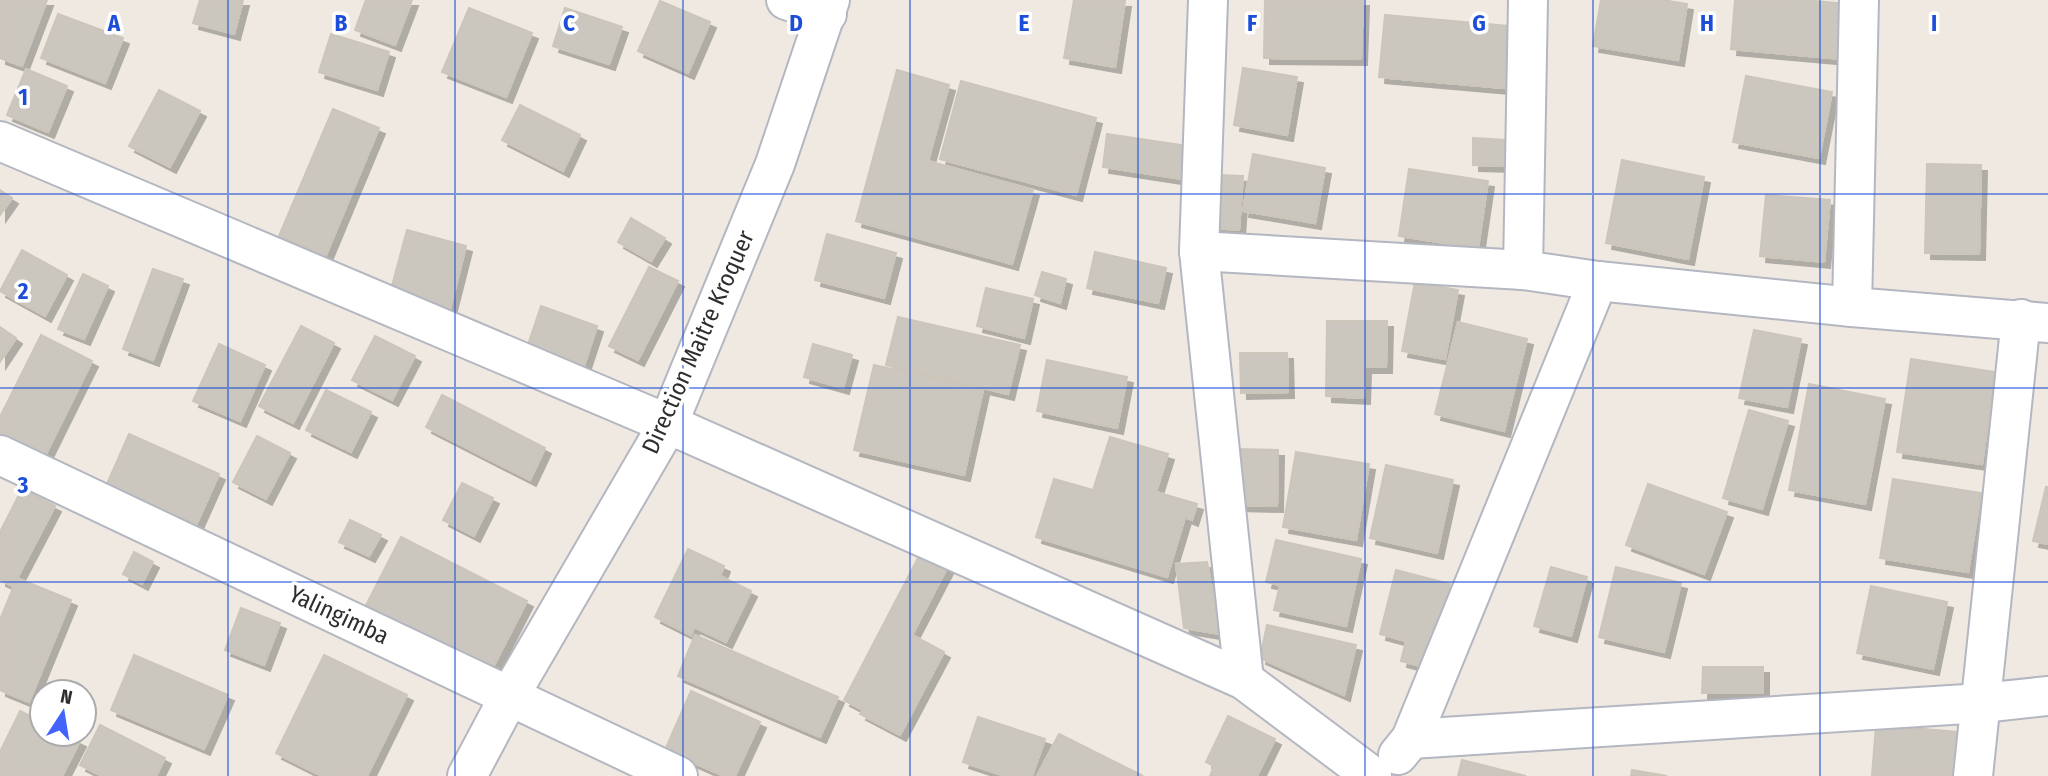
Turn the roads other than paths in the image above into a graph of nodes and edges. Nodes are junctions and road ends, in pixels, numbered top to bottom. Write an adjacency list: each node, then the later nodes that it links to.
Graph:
1 (786, 0): 5 (street)
2 (1208, 0): 7 (street)
3 (1528, 0): 8 (street)
4 (1859, 0): 10 (street)
5 (829, 7): 12 (street, Direction Maitre Kroquer)
6 (0, 141): 12 (street)
7 (1199, 251): 8 (street); 14 (street)
8 (1523, 270): 9 (street)
9 (1598, 281): 10 (street); 18 (street)
10 (1852, 307): 11 (street)
11 (2034, 321): 17 (street)
12 (668, 424): 14 (street); 15 (street, Direction Maitre Kroquer)
13 (0, 455): 15 (street, Yalingimba)
14 (1244, 680): 21 (street)
15 (510, 695): 19 (street, Direction Maitre Kroquer); 20 (street, Yalingimba)
16 (2048, 696): 17 (street)
17 (1982, 703): 18 (street); 23 (street)
18 (1411, 738): 22 (street)
19 (467, 776)
20 (678, 776)
21 (1372, 776)
22 (1382, 776)
23 (1973, 776)

